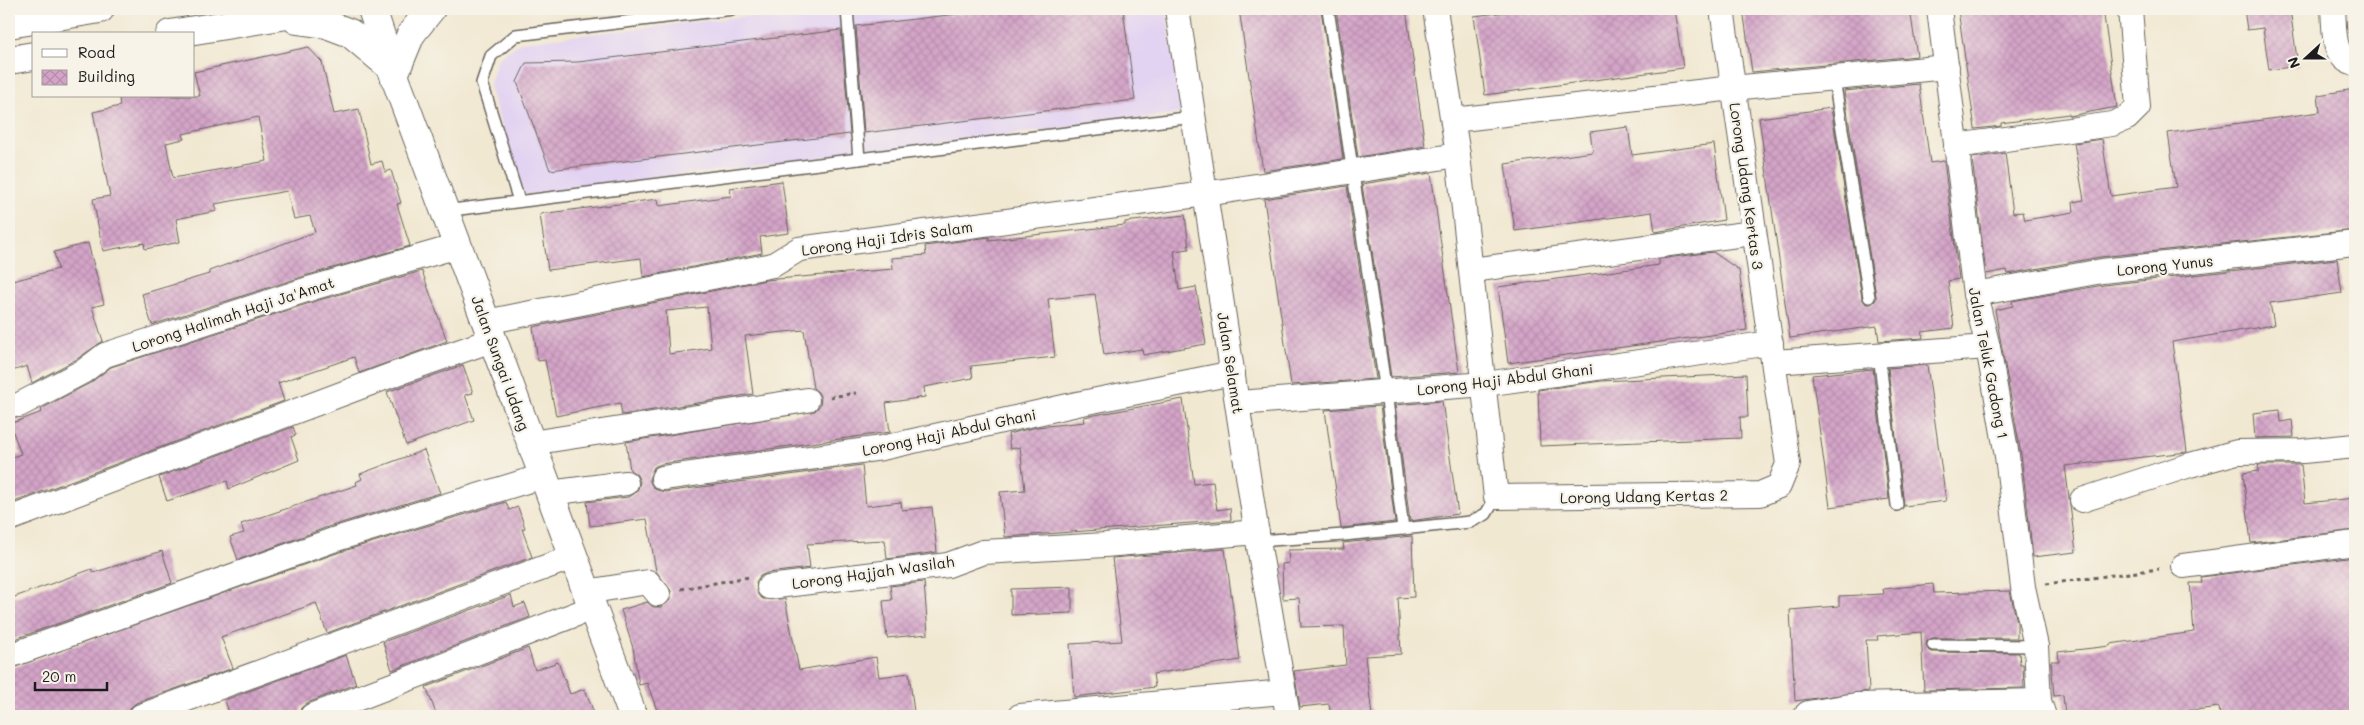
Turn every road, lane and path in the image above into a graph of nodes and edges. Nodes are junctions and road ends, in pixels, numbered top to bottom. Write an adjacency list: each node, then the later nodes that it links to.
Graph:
1 (100, 9): 15 (street)
2 (324, 9): 14 (street)
3 (372, 9): 21 (street, Jalan Sungai Udang)
4 (431, 9): 21 (street)
5 (733, 9): 31 (lane)
6 (847, 9): 28 (lane)
7 (1177, 9): 24 (street, Jalan Selamat)
8 (1328, 9): 29 (lane)
9 (1435, 9): 25 (street)
10 (1722, 9): 23 (street, Lorong Udang Kertas 3)
11 (1940, 9): 20 (street, Jalan Teluk Gadong 1)
12 (2130, 9): 26 (street)
13 (2333, 9): 19 (street)
14 (266, 18): 16 (street); 21 (street)
15 (9, 24)
16 (182, 32)
17 (32, 56): 18 (street)
18 (9, 60)
19 (2355, 64)
20 (1947, 67): 22 (street); 26 (street, Jalan Teluk Gadong 1)
21 (393, 72): 32 (street, Jalan Sungai Udang)
22 (1834, 79): 23 (street); 38 (lane)
23 (1733, 88): 25 (street); 33 (street, Lorong Udang Kertas 3)
24 (1193, 117): 28 (lane); 30 (street, Jalan Selamat)
25 (1453, 120): 27 (street)
26 (1956, 146): 37 (street, Jalan Teluk Gadong 1)
27 (1458, 156): 29 (street, Lorong Haji Idris Salam); 36 (street)
28 (859, 159): 31 (lane)
29 (1352, 171): 30 (street, Lorong Haji Idris Salam); 45 (lane)
30 (1205, 194): 39 (street, Lorong Haji Idris Salam); 43 (street, Jalan Selamat)
31 (519, 201): 32 (lane)
32 (444, 211): 35 (street, Jalan Sungai Udang)
33 (1753, 233): 36 (street); 41 (street, Lorong Udang Kertas 3)
34 (2355, 242): 37 (street, Lorong Yunus)
35 (458, 246): 39 (street, Jalan Sungai Udang); 48 (street, Lorong Halimah Haji Ja'Amat)
36 (1471, 270): 44 (street)
37 (1975, 294): 40 (street, Jalan Teluk Gadong 1)
38 (1869, 297)
39 (489, 331): 49 (street, Jalan Sungai Udang); 57 (street, Lorong Haji Idris Salam)
40 (1988, 348): 42 (street, Lorong Haji Abdul Ghani); 64 (street, Jalan Teluk Gadong 1)
41 (1772, 353): 42 (street, Lorong Haji Abdul Ghani); 44 (street, Lorong Haji Abdul Ghani); 54 (street, Lorong Udang Kertas 2)
42 (1879, 354): 56 (lane)
43 (1233, 373): 47 (street, Jalan Selamat); 51 (street, Lorong Haji Abdul Ghani)
44 (1485, 384): 45 (street, Lorong Haji Abdul Ghani); 54 (street)
45 (1386, 392): 47 (street, Lorong Haji Abdul Ghani); 58 (lane)
46 (807, 400): 49 (street)
47 (1238, 403): 59 (street, Jalan Selamat)
48 (19, 405)
49 (531, 443): 53 (street, Jalan Sungai Udang)
50 (2355, 446): 55 (street)
51 (663, 478)
52 (626, 483): 53 (street)
53 (546, 485): 61 (street, Jalan Sungai Udang); 69 (street)
54 (1496, 497): 58 (lane)
55 (2082, 500)
56 (1897, 505)
57 (9, 519)
58 (1403, 529): 59 (lane)
59 (1258, 536): 63 (street, Lorong Hajjah Wasilah); 70 (street, Jalan Selamat)
60 (2355, 543): 62 (street)
61 (573, 557): 66 (street, Jalan Sungai Udang); 72 (street)
62 (2182, 566): 64 (path)
63 (770, 587): 65 (path)
64 (2024, 587): 68 (street, Jalan Teluk Gadong 1)
65 (658, 594): 66 (street)
66 (589, 600): 73 (street); 74 (street, Jalan Sungai Udang)
67 (1933, 645): 68 (lane)
68 (2036, 646): 71 (street, Jalan Teluk Gadong 1)
69 (9, 656)
70 (1284, 692): 75 (street); 76 (street, Jalan Selamat)
71 (2042, 709): 77 (street)
72 (141, 716)
73 (312, 716)
74 (633, 716)
75 (1020, 716)
76 (1288, 716)
77 (1805, 716)

